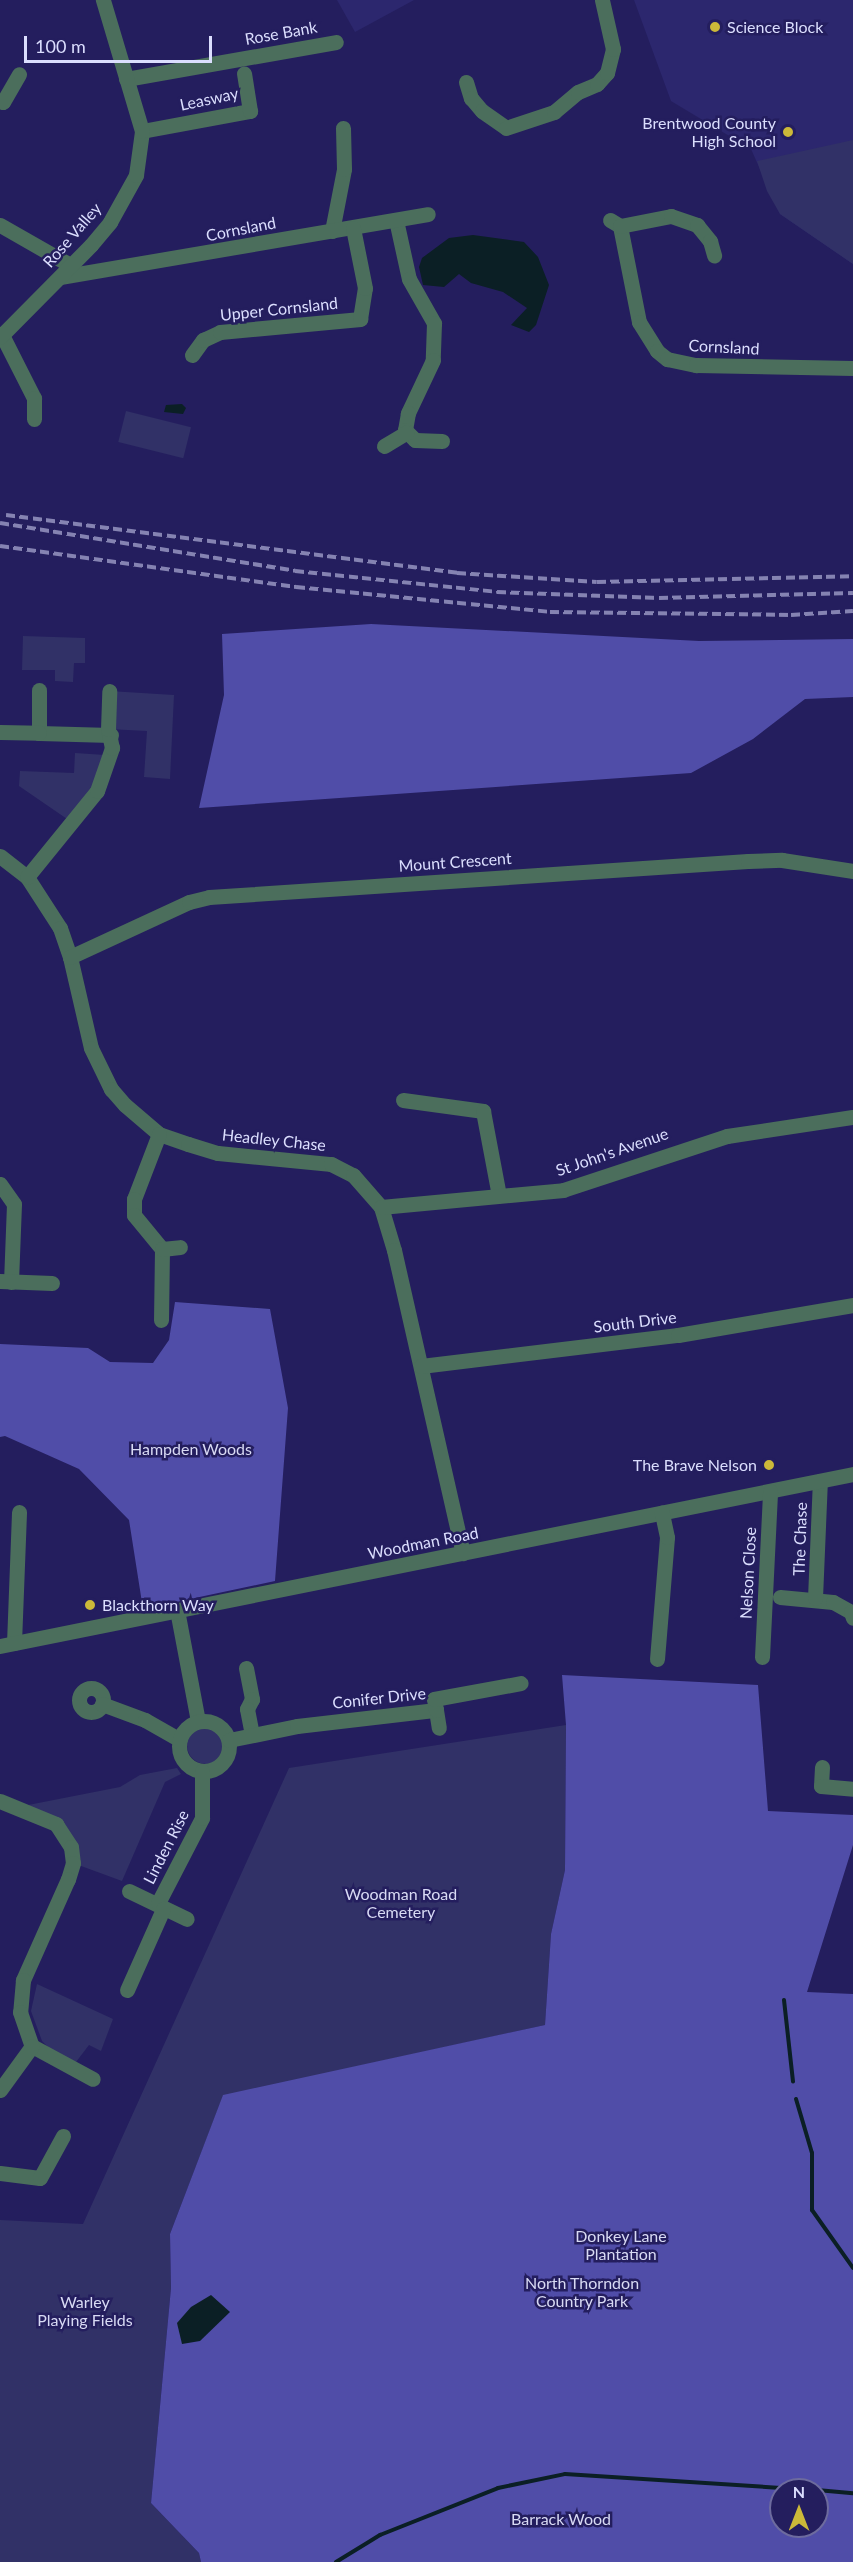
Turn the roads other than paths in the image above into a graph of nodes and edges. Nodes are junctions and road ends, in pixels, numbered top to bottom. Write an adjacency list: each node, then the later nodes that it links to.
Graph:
1 (103, 0): 6 (street, Rose Valley)
2 (602, 0): 7 (street)
3 (336, 42): 6 (street, Rose Bank)
4 (244, 73): 10 (street, Leasway)
5 (19, 74): 8 (street)
6 (126, 79): 10 (street, Rose Valley)
7 (466, 81)
8 (1, 104)
9 (343, 128): 15 (street)
10 (142, 131): 17 (street, Rose Valley)
11 (428, 214): 12 (street, Cornsland)
12 (396, 220): 14 (street, Cornsland); 23 (street)
13 (0, 225): 17 (street)
14 (353, 228): 15 (street, Cornsland); 20 (street, Upper Cornsland)
15 (332, 231): 18 (street, Cornsland)
16 (714, 255): 21 (street, Cornsland)
17 (70, 265): 18 (street, Rose Valley)
18 (60, 278): 19 (street, Rose Valley)
19 (1, 336): 22 (street)
20 (192, 355)
21 (853, 368)
22 (34, 419)
23 (406, 433): 24 (street); 25 (street)
24 (442, 441)
25 (384, 446)
26 (39, 690): 29 (street)
27 (109, 691): 30 (street)
28 (0, 732): 29 (street)
29 (39, 733): 30 (street)
30 (111, 735): 33 (street)
31 (0, 856): 33 (street, Headley Chase)
32 (853, 871): 34 (street, Mount Crescent)
33 (27, 877): 34 (street, Headley Chase)
34 (70, 957): 37 (street, Headley Chase)
35 (410, 1104): 39 (street)
36 (853, 1117): 39 (street, St John's Avenue)
37 (159, 1134): 40 (street, Headley Chase); 42 (street)
38 (0, 1184): 43 (street)
39 (499, 1196): 40 (street, St John's Avenue)
40 (381, 1207): 47 (street, Headley Chase)
41 (180, 1247): 42 (street)
42 (162, 1249): 46 (street)
43 (5, 1281): 44 (street)
44 (52, 1283)
45 (853, 1305): 47 (street, South Drive)
46 (161, 1320)
47 (421, 1366): 53 (street, Headley Chase)
48 (853, 1474): 49 (street, Woodman Road)
49 (820, 1480): 50 (street, Woodman Road); 55 (street, The Chase)
50 (770, 1491): 52 (street, Woodman Road); 59 (street, Nelson Close)
51 (20, 1512): 58 (street)
52 (662, 1513): 53 (street, Woodman Road); 60 (street)
53 (463, 1553): 56 (street, Woodman Road)
54 (780, 1597): 55 (street, The Chase)
55 (815, 1598): 57 (street, The Chase)
56 (177, 1610): 58 (street, Woodman Road); 65 (street)
57 (853, 1618)
58 (7, 1645)
59 (762, 1657)
60 (657, 1659)
61 (246, 1668): 67 (street)
62 (521, 1683): 63 (street, Conifer Drive)
63 (434, 1699): 66 (street); 67 (street, Conifer Drive)
64 (102, 1704): 68 (street)
65 (198, 1721): 68 (street); 69 (street)
66 (439, 1728)
67 (252, 1735): 69 (street, Conifer Drive)
68 (180, 1740): 71 (street)
69 (229, 1740): 71 (street)
70 (822, 1767): 72 (street)
71 (202, 1771): 75 (street, Linden Rise)
72 (853, 1790)
73 (0, 1801): 78 (street)
74 (129, 1891): 75 (street, Linden Rise)
75 (161, 1906): 76 (street, Linden Rise); 77 (street)
76 (187, 1919)
77 (127, 1990)
78 (32, 2046): 79 (street); 80 (street)
79 (93, 2079)
80 (0, 2090)
81 (63, 2136): 82 (street)
82 (2, 2173)

